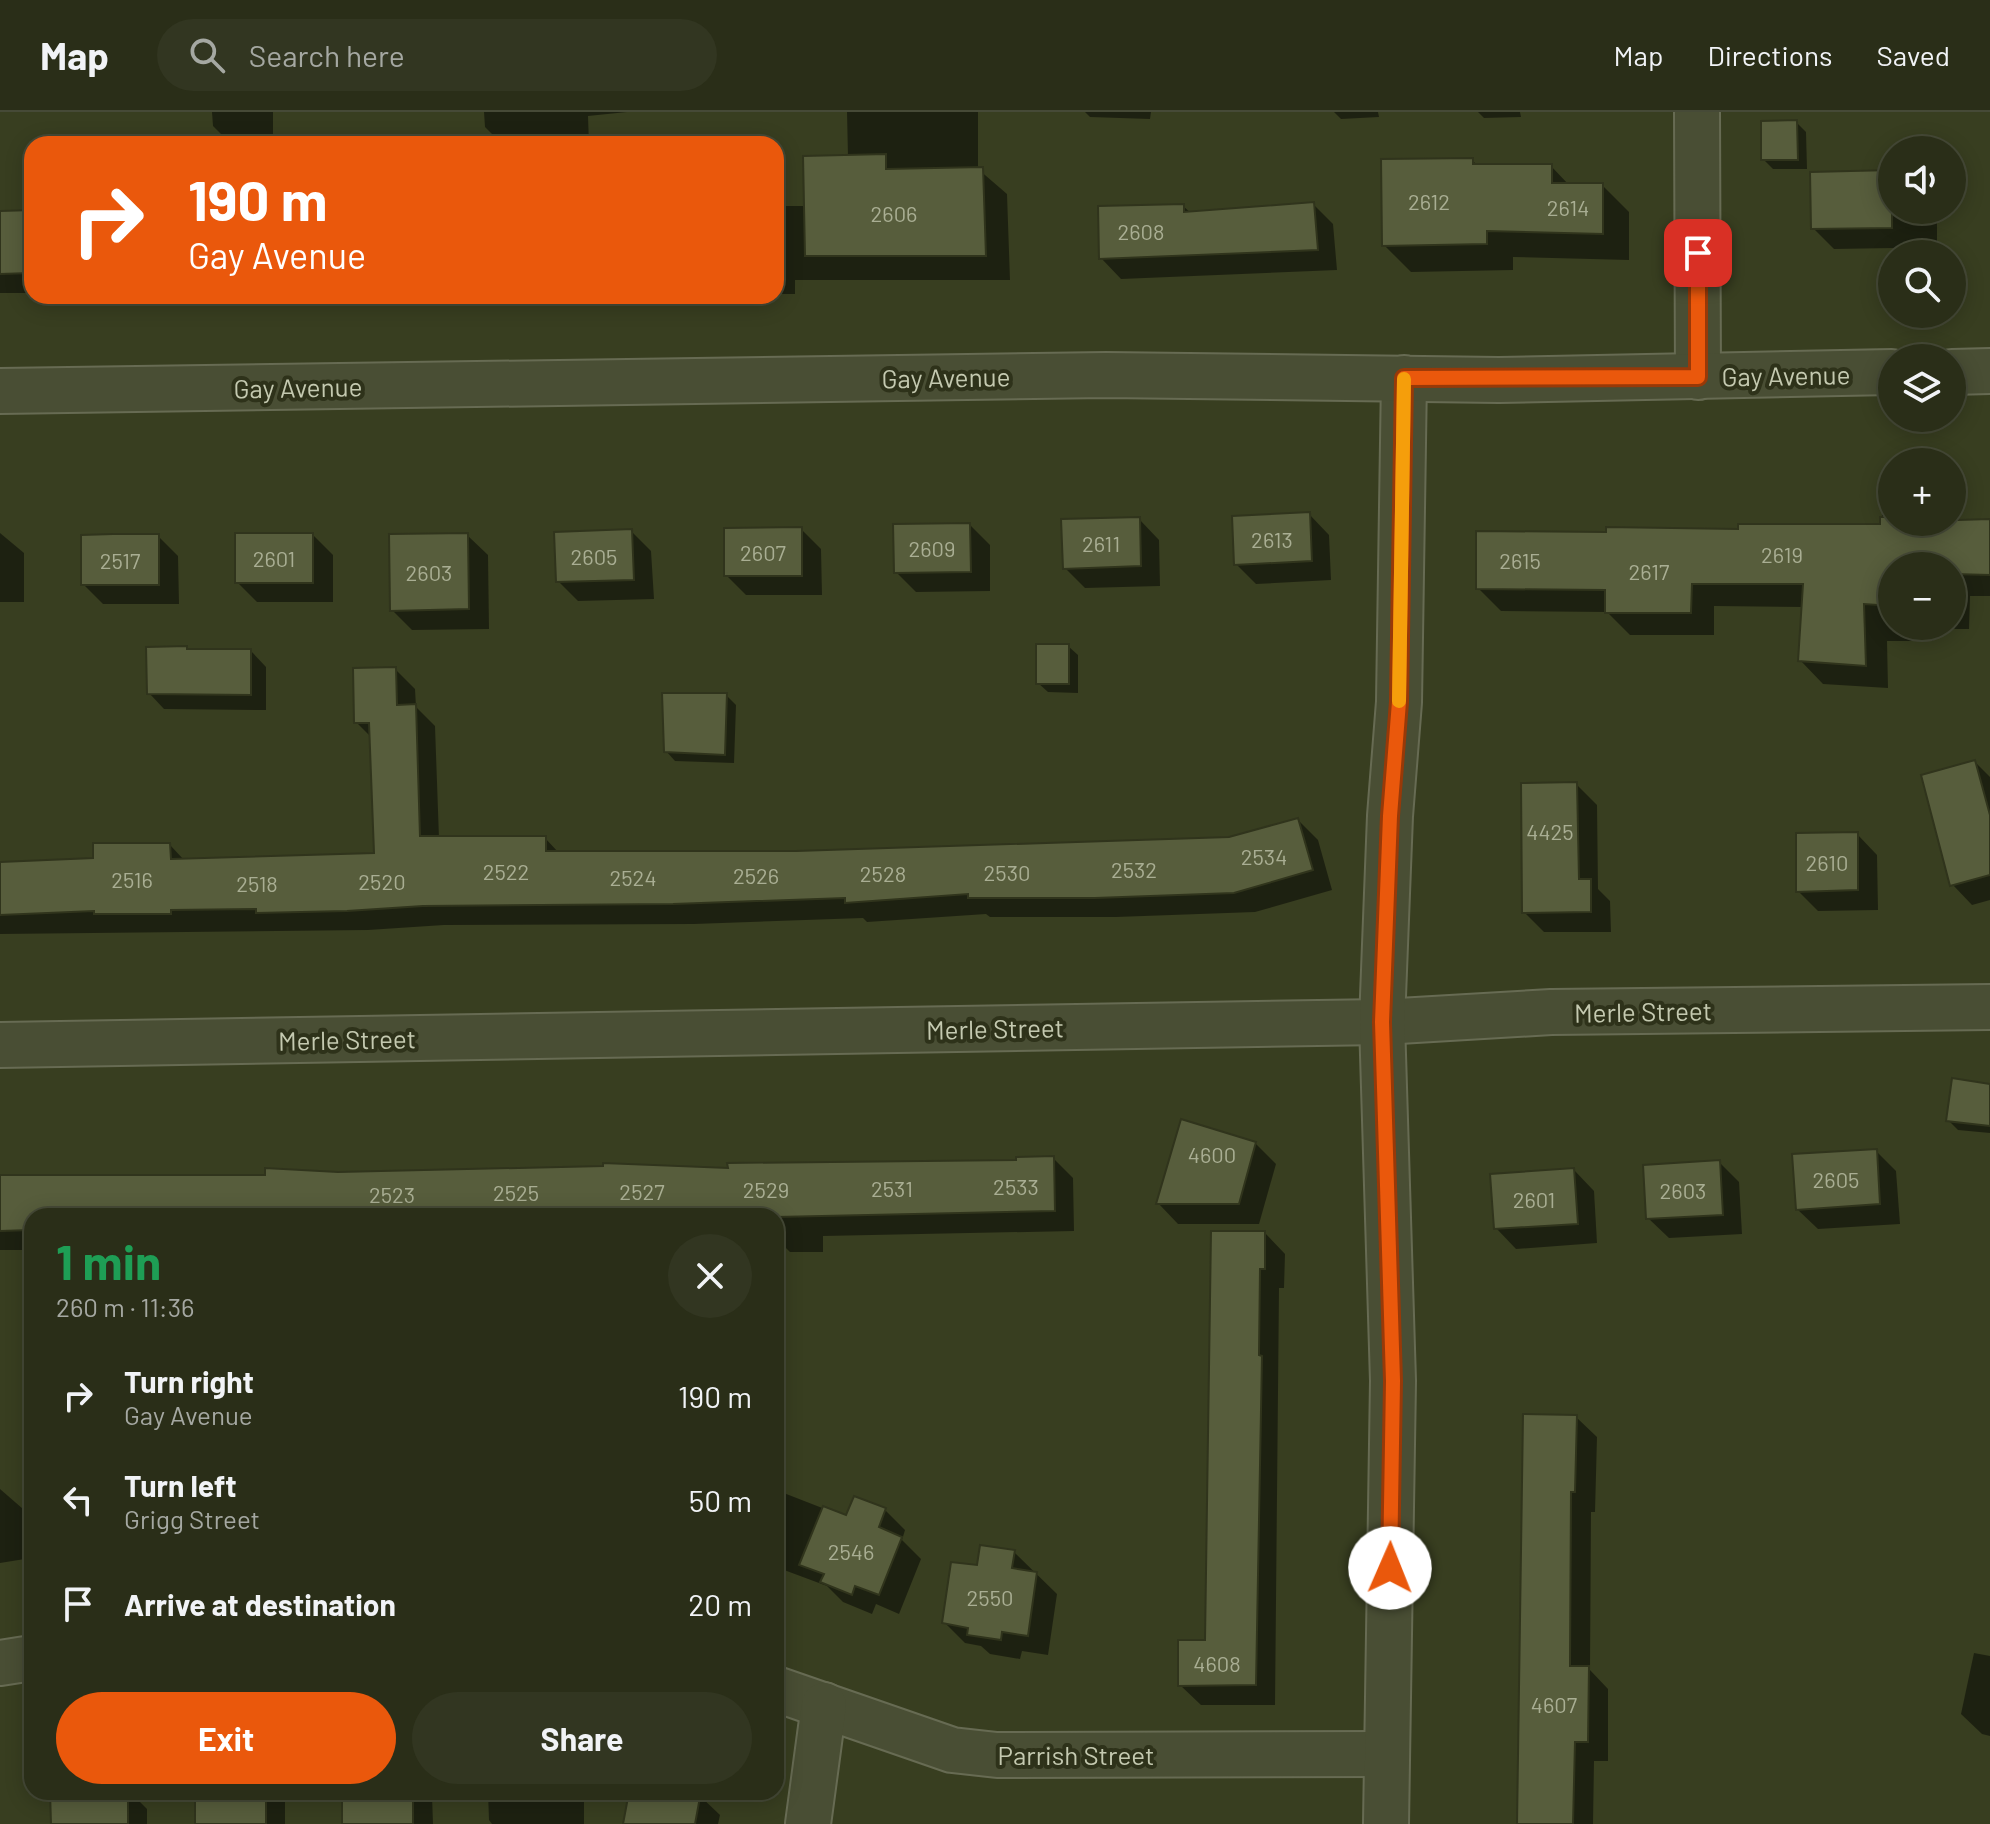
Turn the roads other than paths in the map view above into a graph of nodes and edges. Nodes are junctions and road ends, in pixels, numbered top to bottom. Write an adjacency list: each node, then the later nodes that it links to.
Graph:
1 (1697, 112): 5 (street)
2 (1990, 371): 4 (street)
3 (1878, 372): 5 (street, Gay Avenue)
4 (1966, 372)
5 (1698, 377): 6 (street, Gay Avenue)
6 (1404, 378): 7 (street, Gay Avenue); 9 (street)
7 (0, 391)
8 (1990, 1007): 9 (street, Merle Street)
9 (1382, 1022): 10 (street, Merle Street); 15 (street)
10 (0, 1045)
11 (24, 1659): 12 (street)
12 (0, 1663)
13 (784, 1692): 14 (street, Parrish Street)
14 (824, 1705): 15 (street, Parrish Street); 16 (street)
15 (1387, 1754): 17 (street)
16 (808, 1824)
17 (1386, 1824)

